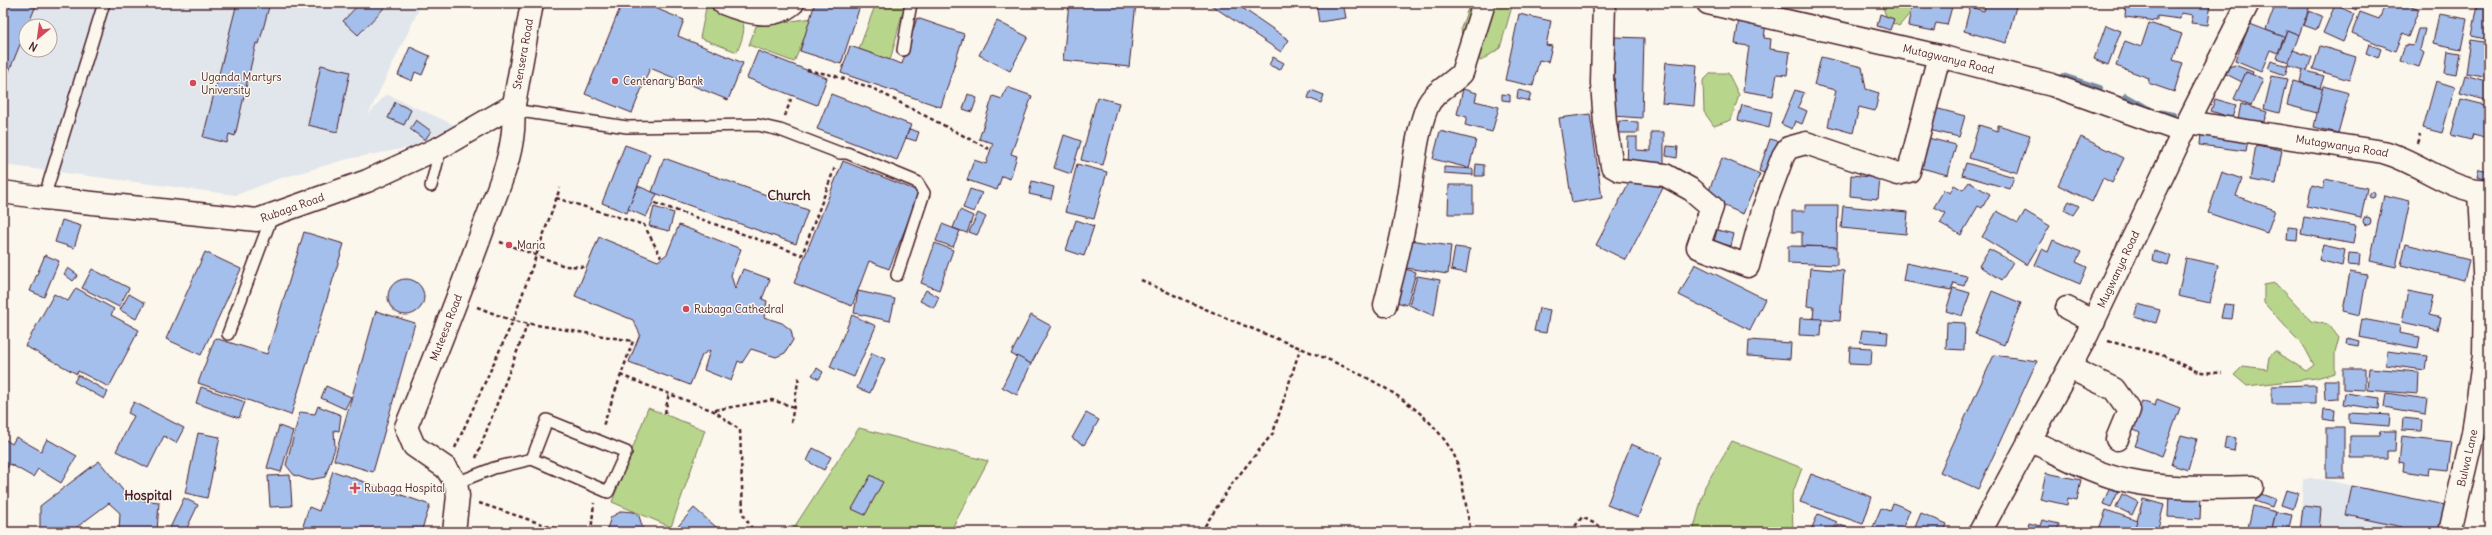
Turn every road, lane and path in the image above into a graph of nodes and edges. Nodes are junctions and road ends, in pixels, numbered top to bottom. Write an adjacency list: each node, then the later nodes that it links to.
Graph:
1 (104, 3): 24 (lane)
2 (532, 3): 14 (street, Stensera Road)
3 (722, 3): 4 (street)
4 (794, 3)
5 (911, 3): 10 (lane)
6 (1484, 3): 35 (street)
7 (1604, 3): 11 (street)
8 (1708, 3): 11 (street, Mutagwanya Road)
9 (2248, 3): 15 (street, Mugwanya Road)
10 (903, 50)
11 (1939, 56): 15 (street, Mutagwanya Road)
12 (807, 70): 18 (path)
13 (792, 96): 16 (path)
14 (513, 108): 16 (lane); 17 (street, Rubaga Road); 28 (street, Muteesa Road)
15 (2186, 127): 23 (street, Mutagwanya Road); 39 (street, Mugwanya Road)
16 (780, 130): 19 (lane)
17 (441, 147): 20 (lane); 27 (street, Rubaga Road)
18 (988, 149)
19 (840, 153): 26 (path); 32 (lane)
20 (431, 186)
21 (560, 188): 25 (path)
22 (3, 192): 24 (street, Rubaga Road)
23 (2484, 192): 67 (street, Bulwa Lane)
24 (44, 198): 27 (street, Rubaga Road)
25 (556, 198): 29 (path); 30 (path)
26 (655, 203)
27 (272, 216): 40 (lane)
28 (481, 235): 29 (path); 34 (street, Muteesa Road)
29 (536, 255): 31 (path); 37 (path)
30 (661, 257)
31 (587, 267)
32 (897, 275)
33 (1141, 280): 41 (path)
34 (458, 300): 37 (path); 55 (street, Muteesa Road)
35 (1385, 305)
36 (2067, 308): 39 (street)
37 (513, 321): 38 (path); 55 (path)
38 (528, 323): 44 (path); 55 (path)
39 (2090, 329): 42 (street, Mugwanya Road); 43 (path)
40 (228, 334)
41 (1300, 349): 62 (path); 63 (path)
42 (2070, 368): 51 (street); 53 (street, Mugwanya Road)
43 (2222, 373)
44 (620, 375): 46 (path); 52 (path)
45 (799, 376): 47 (path)
46 (668, 393): 48 (path); 49 (path)
47 (794, 407): 48 (path); 50 (path)
48 (714, 411): 61 (path)
49 (665, 413)
50 (791, 423)
51 (2117, 439)
52 (598, 440): 54 (lane); 56 (lane)
53 (2029, 440): 57 (street); 66 (street, Mugwanya Road)
54 (532, 459): 55 (lane); 56 (lane)
55 (458, 481): 58 (street); 59 (path)
56 (595, 486): 60 (path)
57 (2252, 487)
58 (454, 532)
59 (566, 532)
60 (591, 532)
61 (754, 532)
62 (1201, 532)
63 (1471, 532)
64 (1571, 532): 65 (path)
65 (1611, 532)
66 (1980, 532)
67 (2450, 532)

